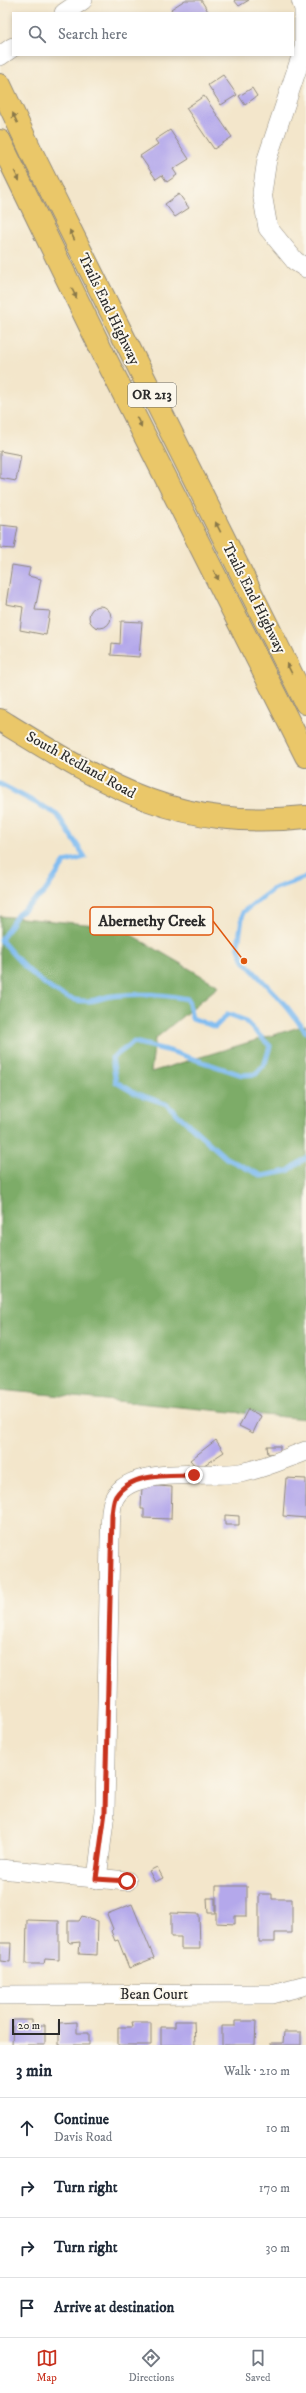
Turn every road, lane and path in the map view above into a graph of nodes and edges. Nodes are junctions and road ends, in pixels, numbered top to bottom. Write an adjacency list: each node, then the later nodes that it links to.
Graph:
1 (83, 0): 3 (street)
2 (301, 0): 8 (street)
3 (65, 12)
4 (12, 48): 5 (street)
5 (0, 56)
6 (0, 85): 9 (main road, Trails End Highway / OR 213, one-way to 6)
7 (0, 141): 11 (main road, Trails End Highway / OR 213, one-way to 11)
8 (306, 268)
9 (306, 703)
10 (0, 720): 12 (main road, South Redland Road)
11 (305, 754)
12 (306, 817)
13 (306, 1451): 15 (street)
14 (0, 1868): 15 (street)
15 (96, 1879): 16 (street)
16 (127, 1881)
17 (306, 1985): 18 (street, Bean Court)
18 (0, 1995)

